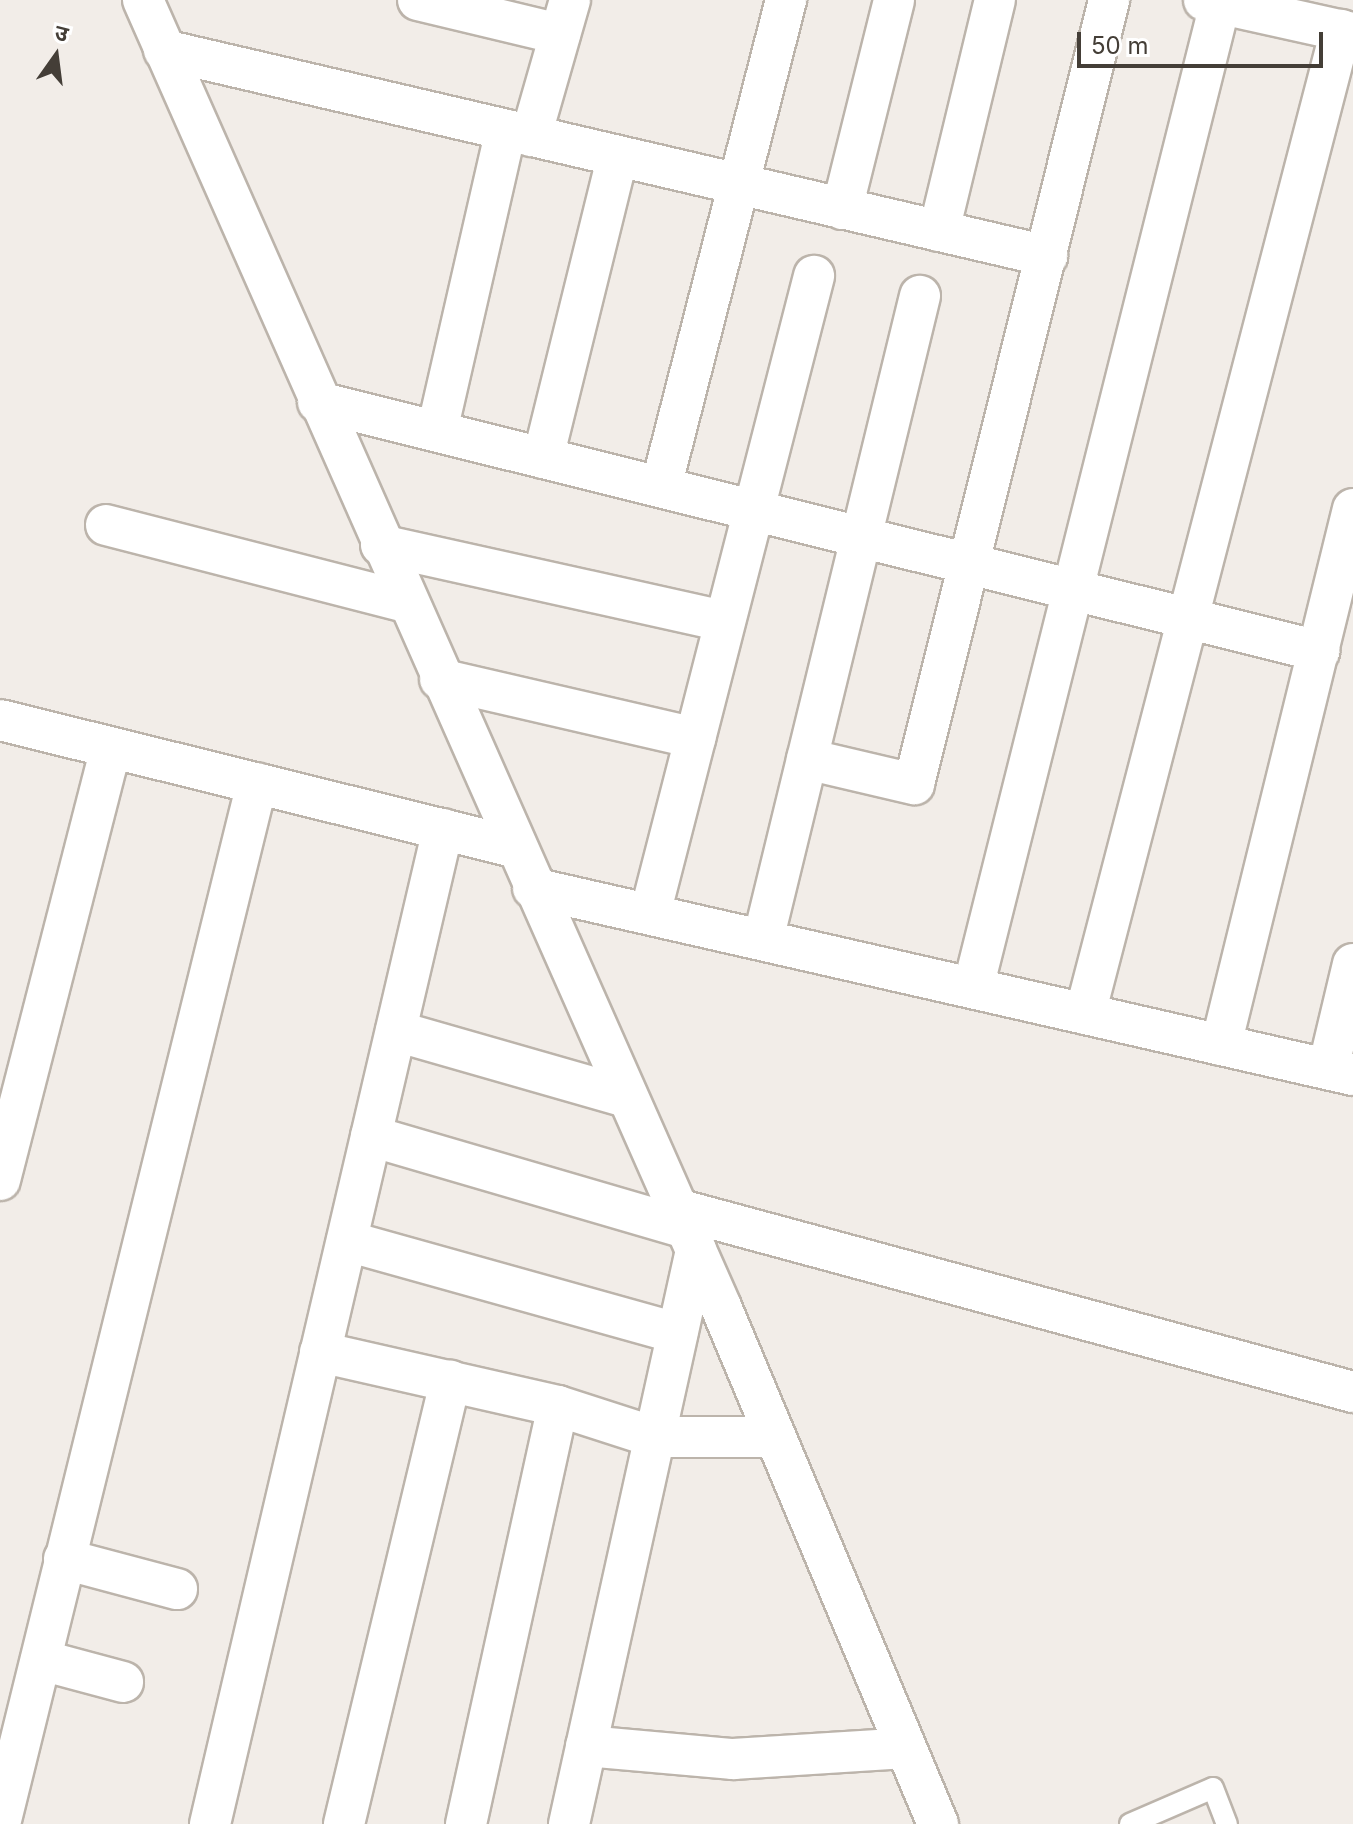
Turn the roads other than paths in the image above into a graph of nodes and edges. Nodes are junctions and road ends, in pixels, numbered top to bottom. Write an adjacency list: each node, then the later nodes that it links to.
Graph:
1 (143, 0): 10 (street)
2 (418, 0): 8 (street)
3 (786, 0): 14 (street)
4 (894, 0): 15 (street)
5 (995, 0): 16 (street)
6 (1109, 0): 17 (street)
7 (1212, 2): 9 (street); 30 (street)
8 (565, 17): 12 (street)
9 (1347, 31): 11 (street)
10 (164, 50): 12 (street); 20 (street)
11 (1340, 97): 32 (street)
12 (519, 133): 13 (street); 21 (street)
13 (618, 156): 14 (street); 22 (street)
14 (735, 184): 15 (street); 23 (street)
15 (842, 209): 16 (street)
16 (939, 231): 17 (street)
17 (1047, 256): 29 (street)
18 (814, 276): 25 (street)
19 (920, 296): 27 (street)
20 (318, 402): 21 (street); 28 (street)
21 (437, 431): 22 (street)
22 (543, 458): 23 (street)
23 (661, 487): 25 (street)
24 (1353, 509): 34 (street)
25 (753, 510): 27 (street); 33 (street)
26 (106, 525): 31 (street)
27 (861, 537): 29 (street); 39 (street)
28 (381, 545): 31 (street); 33 (street)
29 (973, 565): 30 (street); 39 (street)
30 (1074, 590): 32 (street); 47 (street)
31 (406, 602): 35 (street)
32 (1186, 617): 34 (street); 48 (street)
33 (725, 621): 37 (street)
34 (1319, 651): 50 (street)
35 (440, 679): 37 (street); 42 (street)
36 (0, 720): 38 (street)
37 (695, 738): 44 (street)
38 (111, 748): 40 (street); 54 (street)
39 (807, 759): 45 (street)
40 (257, 783): 41 (street); 64 (street)
41 (443, 829): 42 (street); 49 (street)
42 (514, 847): 43 (street)
43 (533, 888): 44 (street); 52 (street)
44 (650, 914): 45 (street)
45 (763, 940): 47 (street)
46 (1353, 964): 51 (street)
47 (973, 988): 48 (street)
48 (1085, 1014): 50 (street)
49 (396, 1031): 52 (street); 53 (street)
50 (1221, 1045): 51 (street)
51 (1340, 1072)
52 (623, 1096): 55 (street)
53 (371, 1136): 55 (street); 56 (street)
54 (0, 1180)
55 (686, 1229): 57 (street); 60 (street); 63 (street)
56 (347, 1241): 57 (street); 58 (street)
57 (677, 1333): 62 (street)
58 (320, 1352): 59 (street); 71 (street)
59 (450, 1381): 61 (street); 72 (street)
60 (1353, 1392)
61 (558, 1406): 62 (street); 73 (street)
62 (654, 1437): 63 (street); 68 (street)
63 (775, 1437): 69 (street)
64 (64, 1559): 65 (street); 66 (street)
65 (177, 1589)
66 (41, 1660): 67 (street); 70 (street)
67 (123, 1682)
68 (586, 1746): 69 (street); 74 (street)
69 (906, 1748): 75 (street)
70 (0, 1824)
71 (210, 1824)
72 (344, 1824)
73 (466, 1824)
74 (569, 1824)
75 (938, 1824)
76 (1130, 1824): 77 (lane)
77 (1227, 1824)

